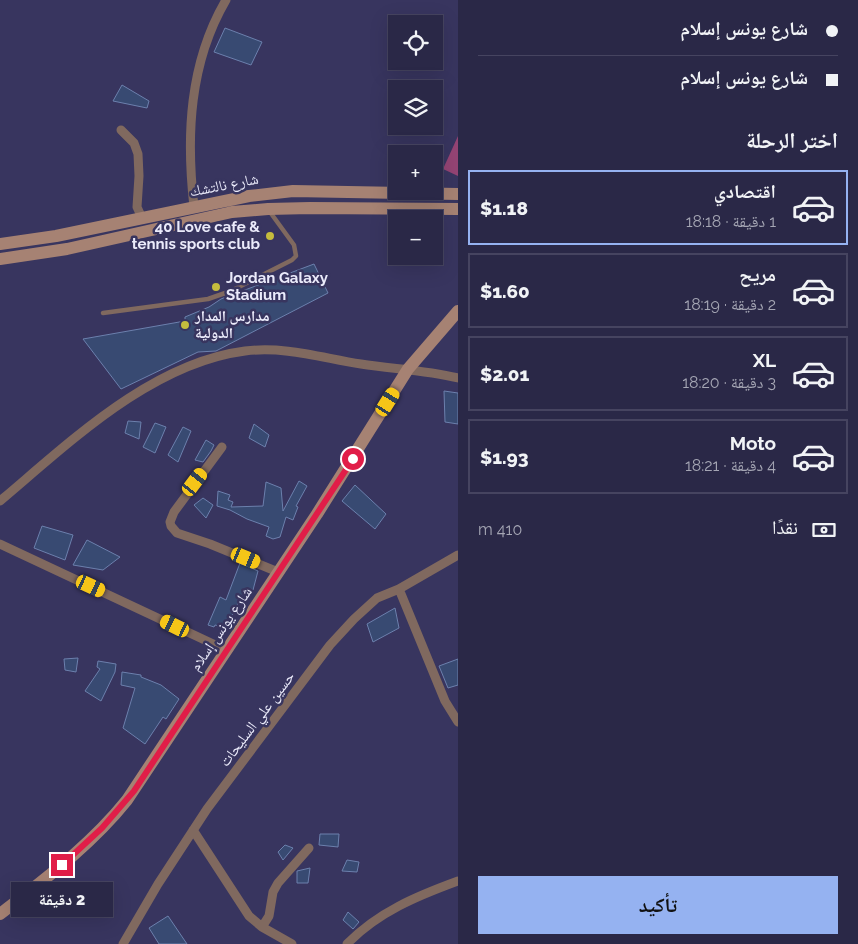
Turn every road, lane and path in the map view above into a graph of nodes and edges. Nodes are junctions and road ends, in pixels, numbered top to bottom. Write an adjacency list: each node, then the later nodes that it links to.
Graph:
1 (226, 0): 4 (street)
2 (121, 130): 7 (street)
3 (458, 194): 4 (main road, شارع نالتشك)
4 (194, 207): 7 (main road, شارع نالتشك)
5 (268, 209): 6 (main road, شارع نالتشك); 9 (main road, شارع نالتشك); 11 (lane)
6 (458, 209)
7 (142, 218): 8 (main road, شارع نالتشك)
8 (0, 244)
9 (0, 259)
10 (458, 312): 12 (main road, شارع يونس إسلام)
11 (103, 313)
12 (408, 369): 13 (street); 15 (street); 18 (main road, شارع يونس إسلام)
13 (458, 378)
14 (222, 446): 18 (street)
15 (0, 501)
16 (0, 544): 20 (street)
17 (458, 555): 19 (street, حسين علي السليحات)
18 (278, 572): 20 (main road, شارع يونس إسلام)
19 (399, 589): 21 (street); 22 (street, حسين علي السليحات)
20 (226, 650): 25 (main road, شارع يونس إسلام)
21 (458, 722)
22 (193, 830): 26 (street); 27 (street, حسين علي السليحات)
23 (310, 848): 26 (street)
24 (458, 882): 29 (street)
25 (0, 914)
26 (262, 927): 28 (street)
27 (123, 944)
28 (292, 944)
29 (347, 944)

